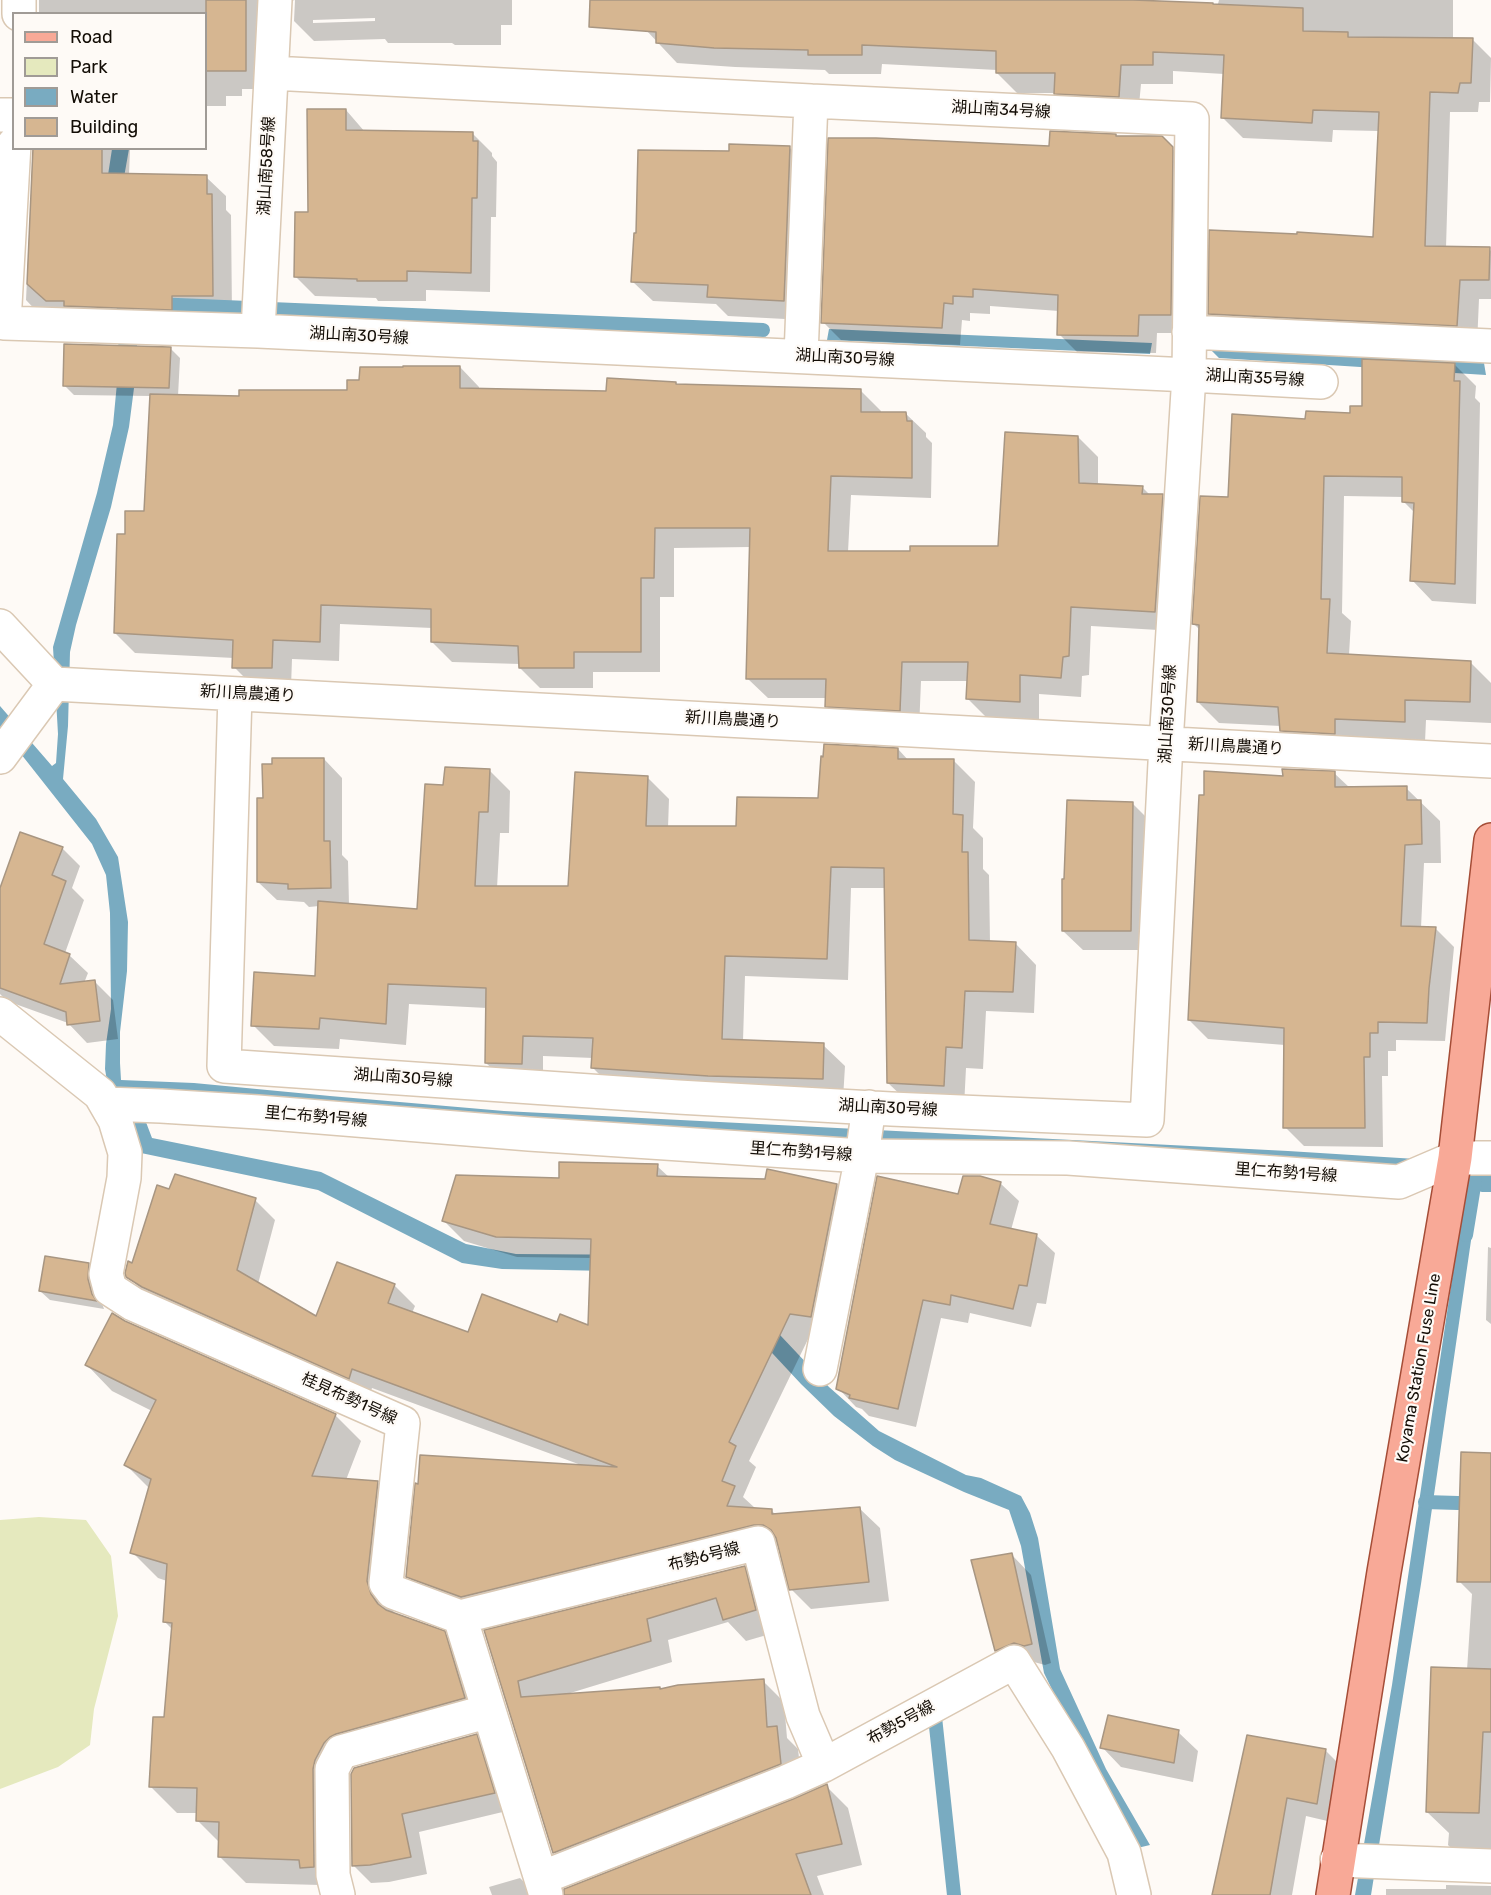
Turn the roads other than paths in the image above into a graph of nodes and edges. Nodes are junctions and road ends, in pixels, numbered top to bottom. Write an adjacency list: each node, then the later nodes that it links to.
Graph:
1 (275, 0): 2 (street, 湖山南58号線)
2 (272, 74): 3 (street); 5 (street, 湖山南58号線)
3 (811, 101): 6 (street, 湖山南34号線); 8 (street)
4 (14, 150): 5 (street, 湖山南30号線)
5 (258, 331): 8 (street, 湖山南30号線)
6 (1189, 332): 7 (street); 9 (street, 湖山南34号線)
7 (1491, 346)
8 (801, 356): 9 (street, 湖山南30号線)
9 (1189, 375): 10 (street, 湖山南35号線); 14 (street, 湖山南30号線)
10 (1322, 382)
11 (0, 626): 12 (street)
12 (54, 684): 13 (street, 新川鳥農通り); 15 (street)
13 (235, 694): 14 (street, 新川鳥農通り); 20 (street, 湖山南30号線)
14 (1166, 743): 16 (street, 新川鳥農通り); 20 (street, 湖山南30号線)
15 (0, 757)
16 (1491, 761)
17 (1491, 840): 22 (main road, Koyama Station Fuse Line)
18 (0, 1014): 19 (street, 桂見布勢1号線)
19 (106, 1104): 21 (street, 里仁布勢1号線); 25 (street, 桂見布勢1号線)
20 (869, 1107): 21 (street)
21 (862, 1156): 22 (street, 里仁布勢1号線); 24 (street)
22 (1455, 1158): 23 (street, 里仁布勢1号線); 28 (main road, Koyama Station Fuse Line)
23 (1491, 1158)
24 (820, 1369)
25 (460, 1617): 26 (street); 27 (street, 布勢6号線)
26 (489, 1711): 30 (street); 31 (street)
27 (824, 1765): 30 (street, 布勢5号線); 32 (street, 布勢5号線)
28 (1337, 1860): 29 (street); 33 (main road, Koyama Station Fuse Line)
29 (1491, 1866)
30 (543, 1887)
31 (338, 1895)
32 (1134, 1895)
33 (1333, 1895)

